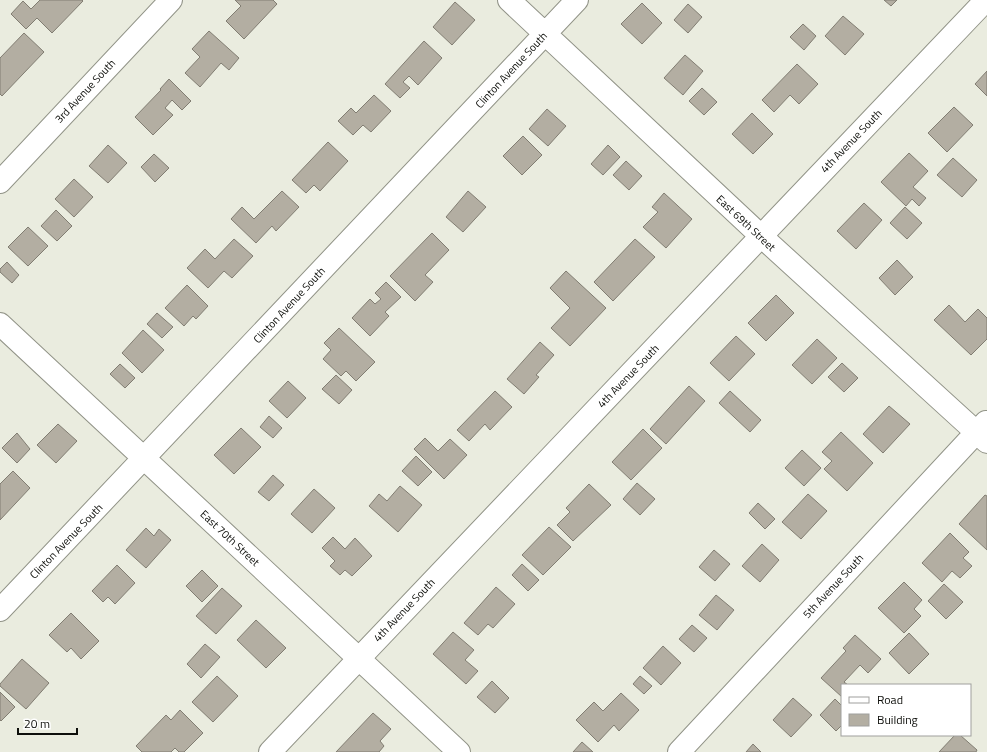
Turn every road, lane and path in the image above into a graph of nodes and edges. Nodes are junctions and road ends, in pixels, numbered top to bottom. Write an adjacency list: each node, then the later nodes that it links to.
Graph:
1 (171, 0): 6 (street, 3rd Avenue South)
2 (509, 0): 5 (street, East 69th Street)
3 (577, 0): 5 (street, Clinton Avenue South)
4 (986, 0): 7 (street, 4th Avenue South)
5 (544, 35): 7 (street, East 69th Street); 10 (street, Clinton Avenue South)
6 (0, 182)
7 (761, 236): 9 (street, East 69th Street); 12 (street, 4th Avenue South)
8 (0, 324): 10 (street, East 70th Street)
9 (984, 432): 15 (street, 5th Avenue South)
10 (144, 458): 11 (street, Clinton Avenue South); 12 (street, East 70th Street)
11 (0, 610)
12 (359, 658): 13 (street, 4th Avenue South); 14 (street, East 70th Street)
13 (270, 752)
14 (459, 752)
15 (679, 752)

